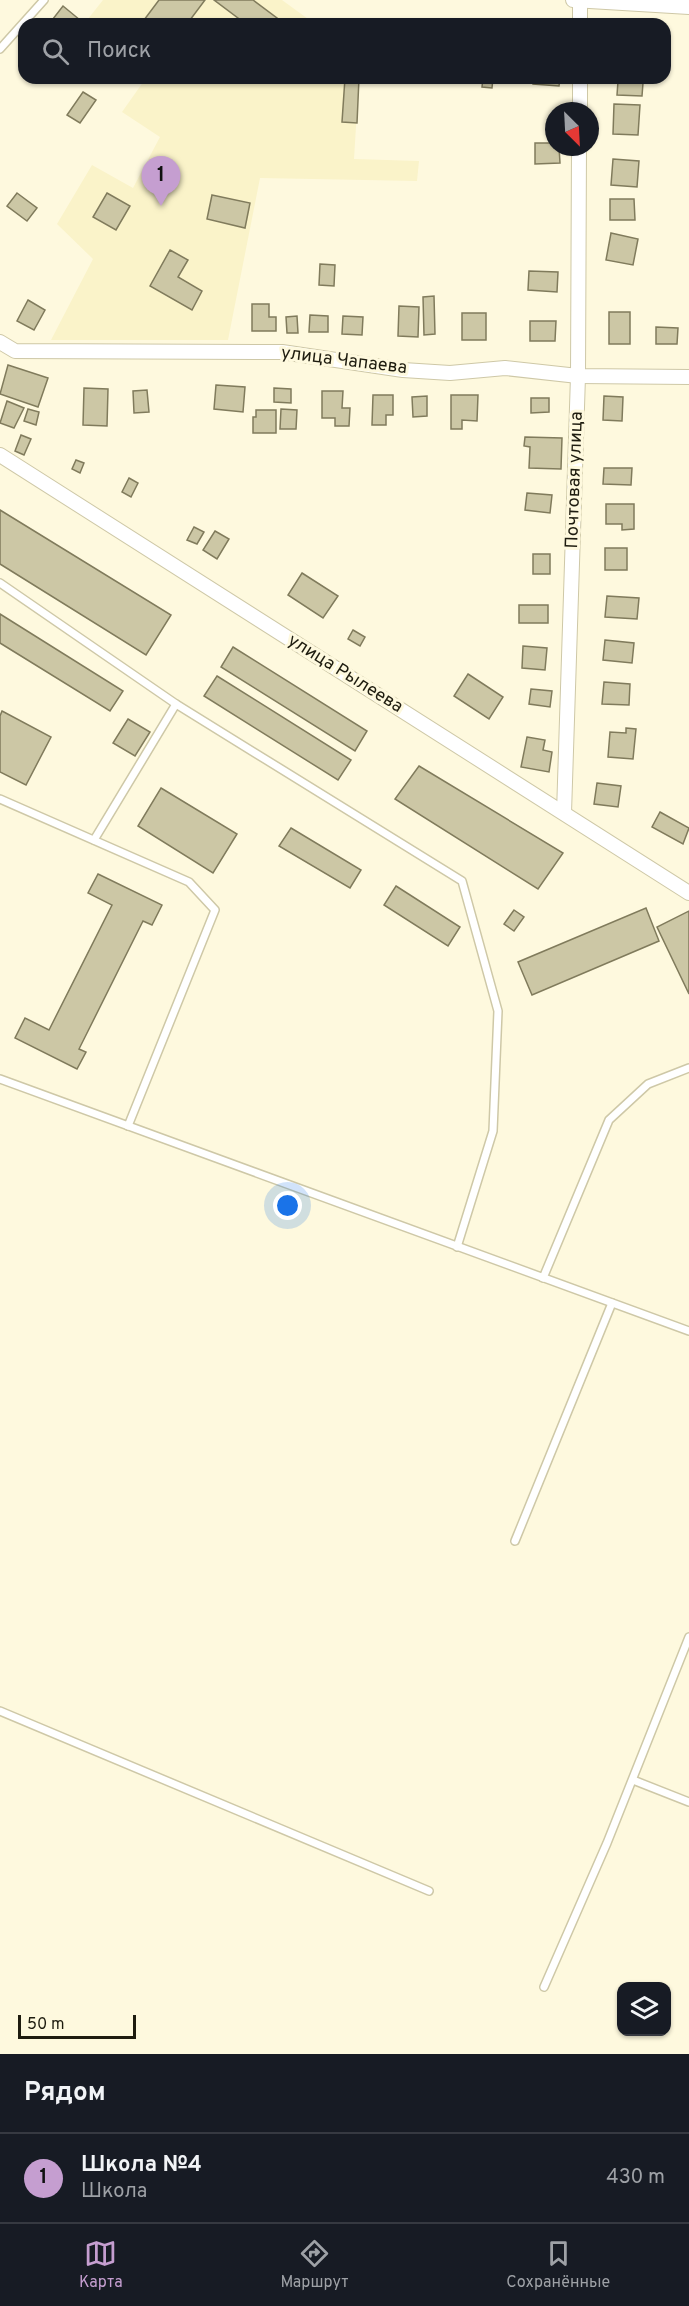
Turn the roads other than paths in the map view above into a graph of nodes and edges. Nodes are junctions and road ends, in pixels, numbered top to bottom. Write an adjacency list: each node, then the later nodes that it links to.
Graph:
1 (44, 0): 5 (lane)
2 (573, 0): 3 (street)
3 (580, 0): 4 (street); 6 (street)
4 (689, 7)
5 (28, 18)
6 (580, 18)
7 (18, 29): 8 (lane)
8 (0, 49)
9 (580, 84): 10 (street)
10 (580, 102)
11 (579, 156): 13 (street, Почтовая улица)
12 (0, 342): 13 (street, улица Чапаева)
13 (578, 376): 14 (street, улица Чапаева); 19 (street, Почтовая улица)
14 (689, 377)
15 (0, 455): 19 (street, улица Рылеева)
16 (0, 583): 17 (lane)
17 (176, 704): 20 (lane); 25 (lane)
18 (0, 799): 20 (lane)
19 (564, 813): 21 (street, улица Рылеева)
20 (94, 840): 24 (lane)
21 (689, 893)
22 (689, 1068): 26 (lane)
23 (0, 1079): 24 (lane)
24 (128, 1126): 25 (lane)
25 (458, 1247): 26 (lane)
26 (543, 1278): 27 (lane)
27 (612, 1303): 28 (lane); 29 (lane)
28 (689, 1331)
29 (515, 1541)
30 (689, 1637): 32 (lane)
31 (0, 1711): 34 (lane)
32 (633, 1780): 33 (lane); 35 (lane)
33 (689, 1802)
34 (429, 1892)
35 (544, 1987)

